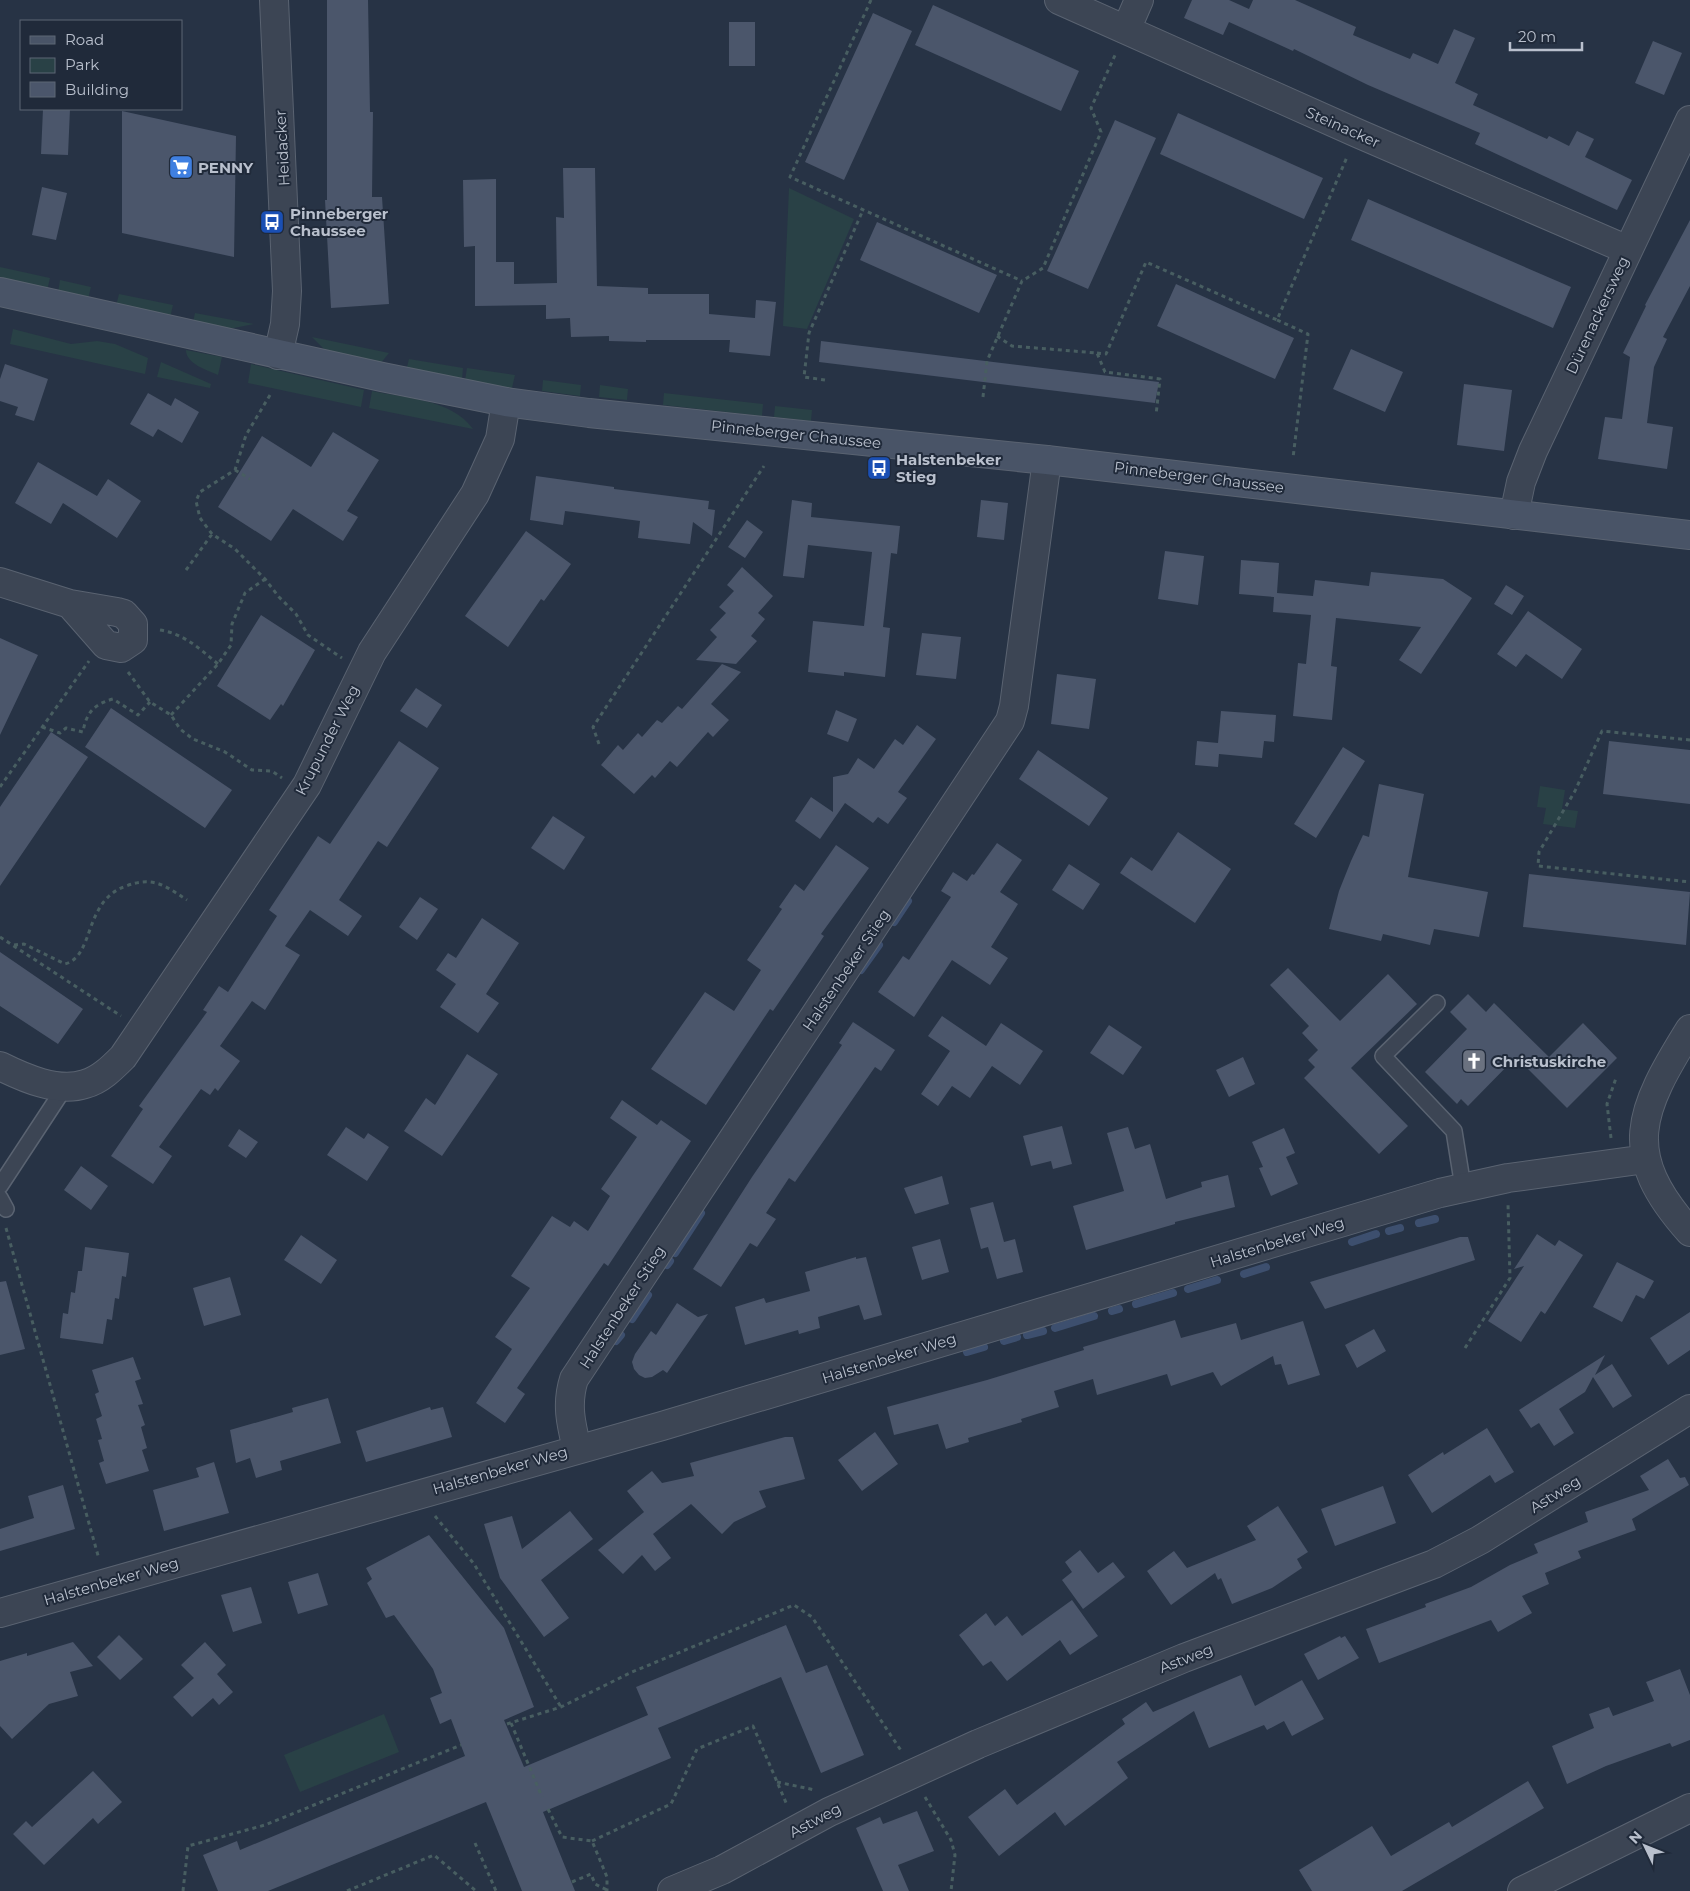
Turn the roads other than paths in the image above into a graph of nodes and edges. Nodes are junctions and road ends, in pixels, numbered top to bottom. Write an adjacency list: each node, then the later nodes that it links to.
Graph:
1 (274, 0): 8 (street, Heidacker)
2 (1059, 0): 4 (street, Steinacker)
3 (1139, 0): 4 (street)
4 (1126, 30): 6 (street, Steinacker)
5 (1690, 120): 6 (street, Dürenackersweg)
6 (1628, 250): 11 (street, Dürenackersweg)
7 (0, 292): 8 (main road, Pinneberger Chaussee)
8 (278, 355): 9 (main road, Pinneberger Chaussee)
9 (506, 402): 10 (main road, Pinneberger Chaussee); 18 (street, Krupunder Weg)
10 (1047, 460): 11 (main road, Pinneberger Chaussee); 24 (street, Halstenbeker Stieg)
11 (1514, 515): 12 (main road, Pinneberger Chaussee)
12 (1690, 534)
13 (0, 582): 14 (street)
14 (70, 604)
15 (1436, 1003): 21 (lane)
16 (1690, 1029): 19 (street)
17 (0, 1066): 18 (street)
18 (65, 1087): 20 (lane)
19 (1646, 1159): 21 (street, Halstenbeker Weg); 22 (street)
20 (0, 1186)
21 (1463, 1187): 24 (street, Halstenbeker Weg)
22 (1690, 1232)
23 (1690, 1409): 27 (street, Astweg)
24 (577, 1449): 25 (street, Halstenbeker Weg)
25 (0, 1613)
26 (1690, 1808): 28 (street)
27 (672, 1891)
28 (1522, 1891)

